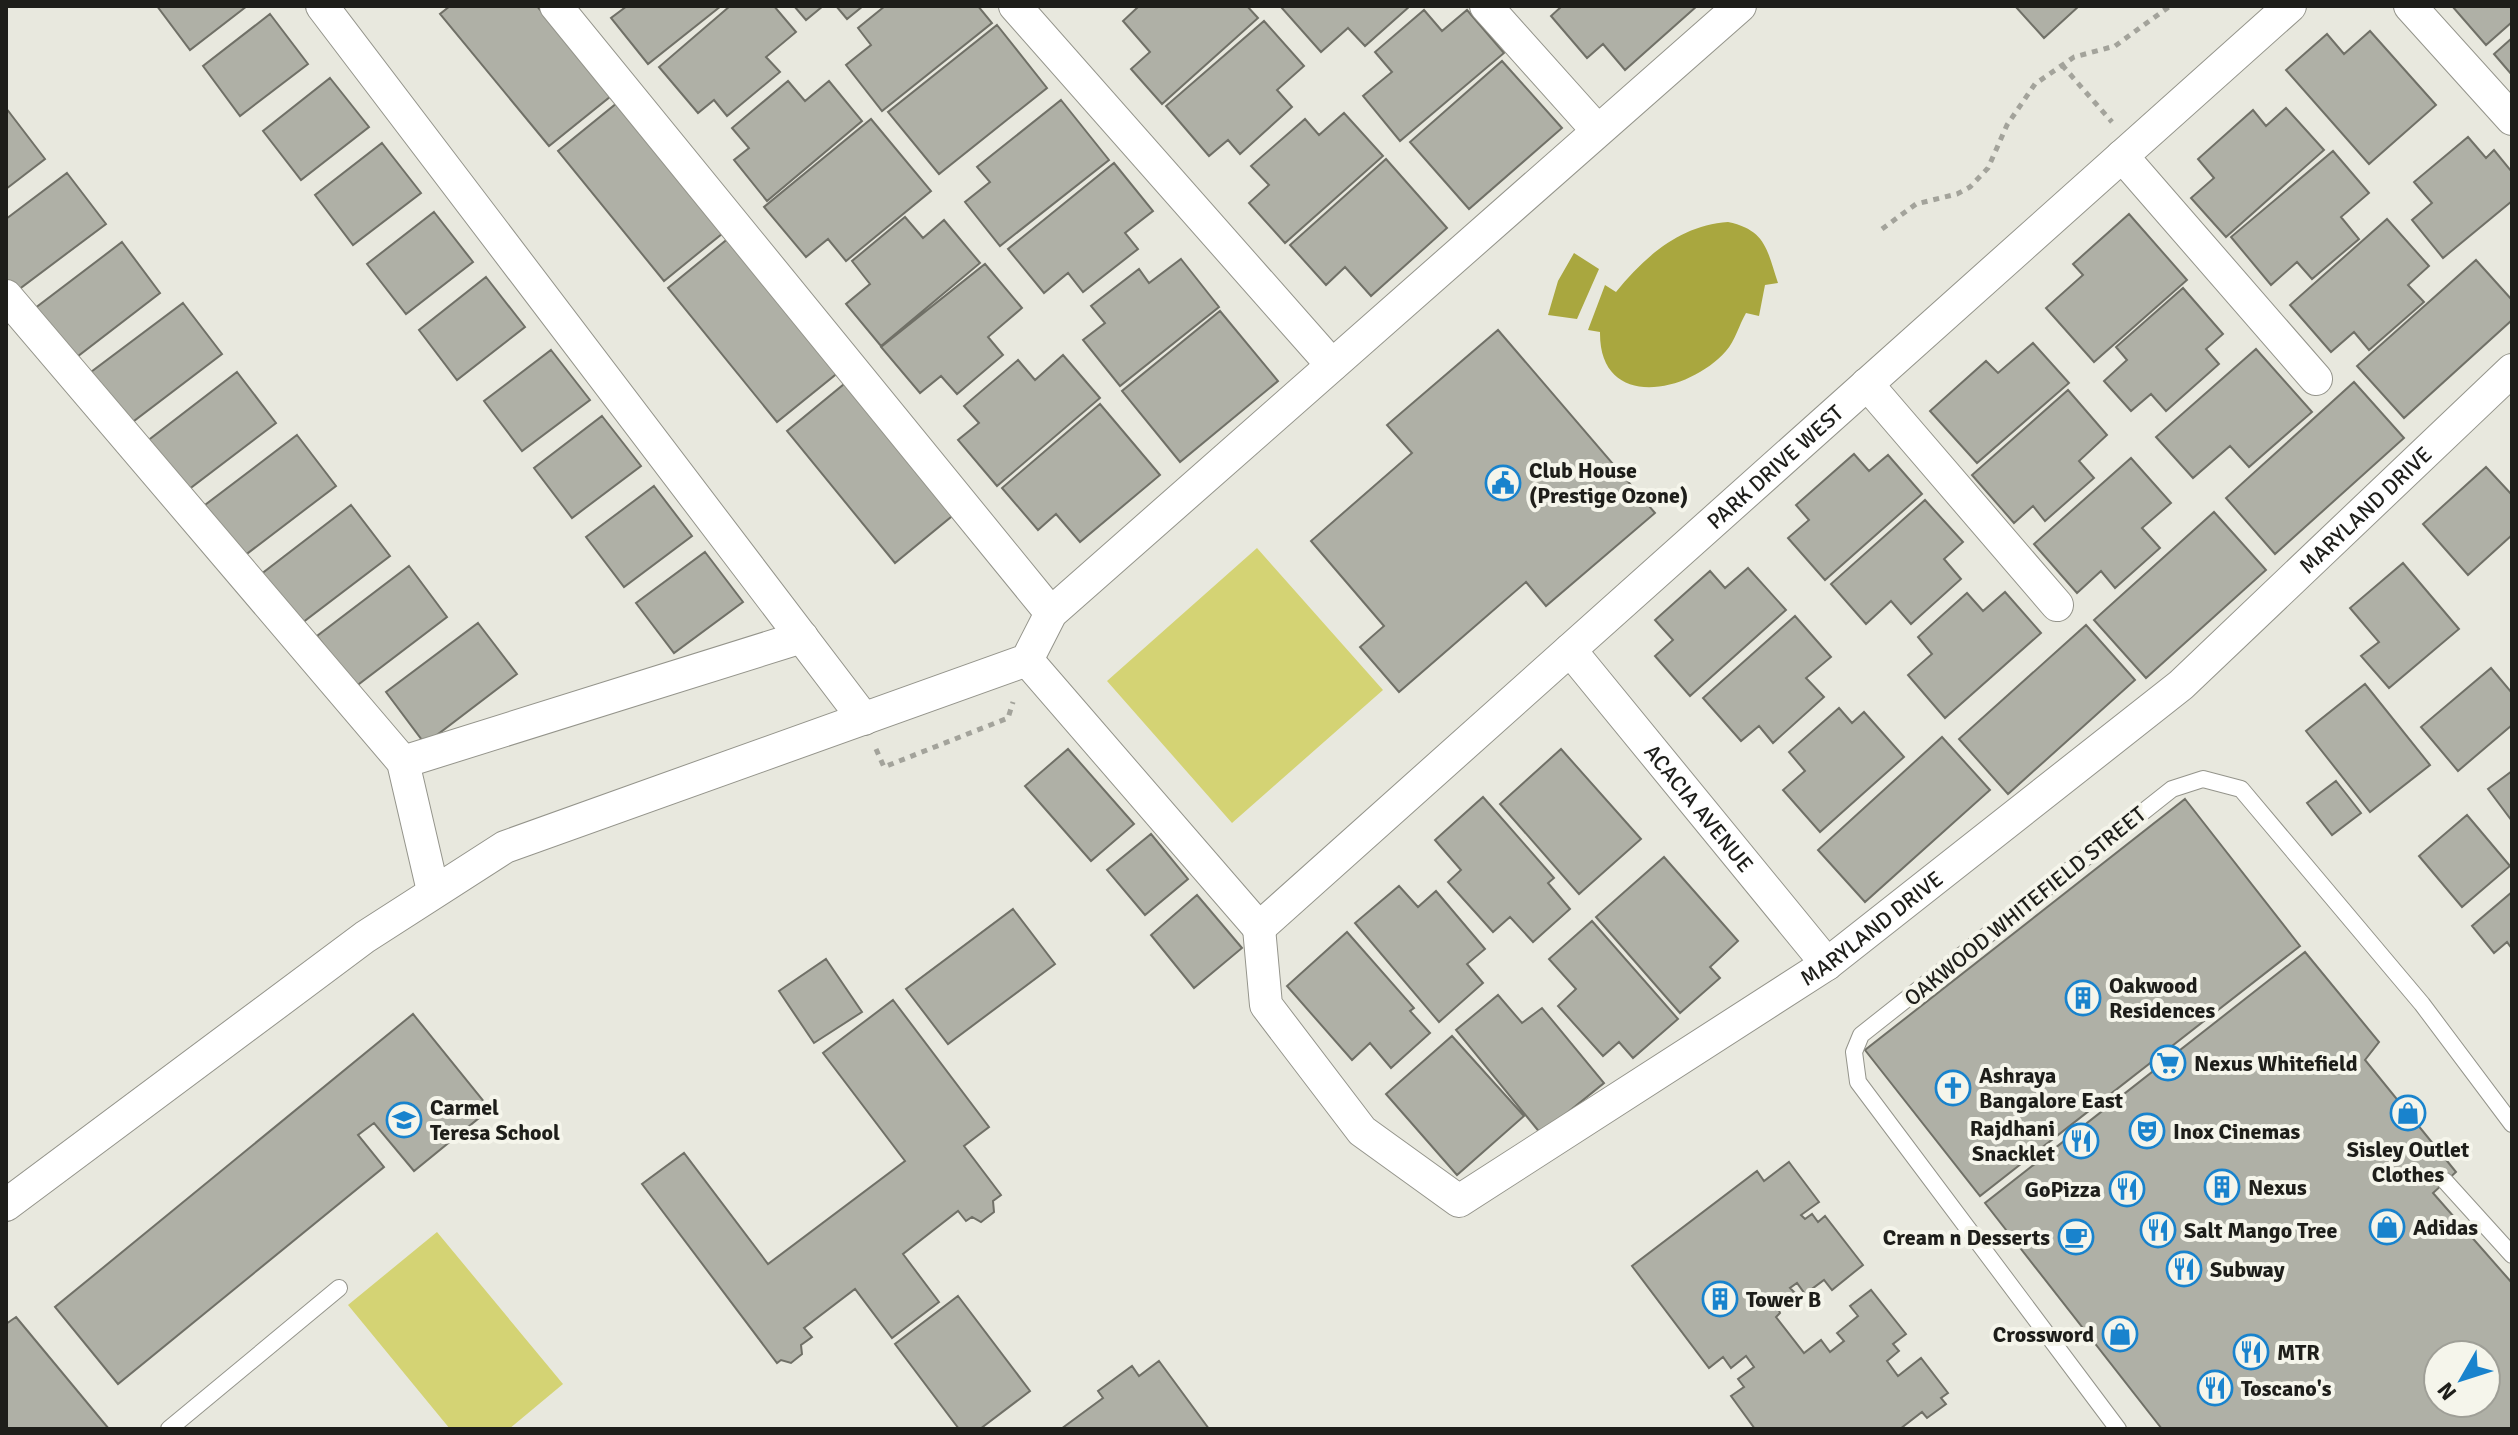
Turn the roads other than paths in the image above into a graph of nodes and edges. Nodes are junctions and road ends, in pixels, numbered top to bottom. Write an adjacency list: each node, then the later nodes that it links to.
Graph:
1 (322, 6): 18 (street)
2 (556, 6): 17 (street)
3 (1015, 6): 12 (street)
4 (1486, 6): 9 (street)
5 (1740, 6): 9 (street)
6 (2290, 6): 10 (street, PARK DRIVE WEST)
7 (2410, 6): 8 (street)
8 (2512, 119)
9 (1597, 130): 12 (street)
10 (2128, 151): 14 (street); 15 (street, PARK DRIVE WEST)
11 (6, 296): 22 (street)
12 (1332, 365): 17 (street)
13 (2512, 370): 25 (street, MARYLAND DRIVE)
14 (2316, 379)
15 (1867, 384): 16 (street); 19 (street, PARK DRIVE WEST)
16 (2057, 605)
17 (1051, 613): 20 (street)
18 (802, 637): 21 (street); 22 (street)
19 (1570, 650): 24 (street, PARK DRIVE WEST); 25 (street, ACACIA AVENUE)
20 (1027, 660): 21 (street); 24 (street)
21 (864, 719): 23 (street)
22 (403, 762): 23 (street)
23 (433, 891): 28 (street)
24 (1259, 928): 25 (street, MARYLAND DRIVE)
25 (1827, 964)
26 (2512, 1124): 32 (lane, OAKWOOD WHITEFIELD STREET)
27 (2445, 1181): 29 (lane)
28 (6, 1205)
29 (2512, 1255)
30 (339, 1288): 31 (lane)
31 (169, 1429)
32 (2118, 1429)

